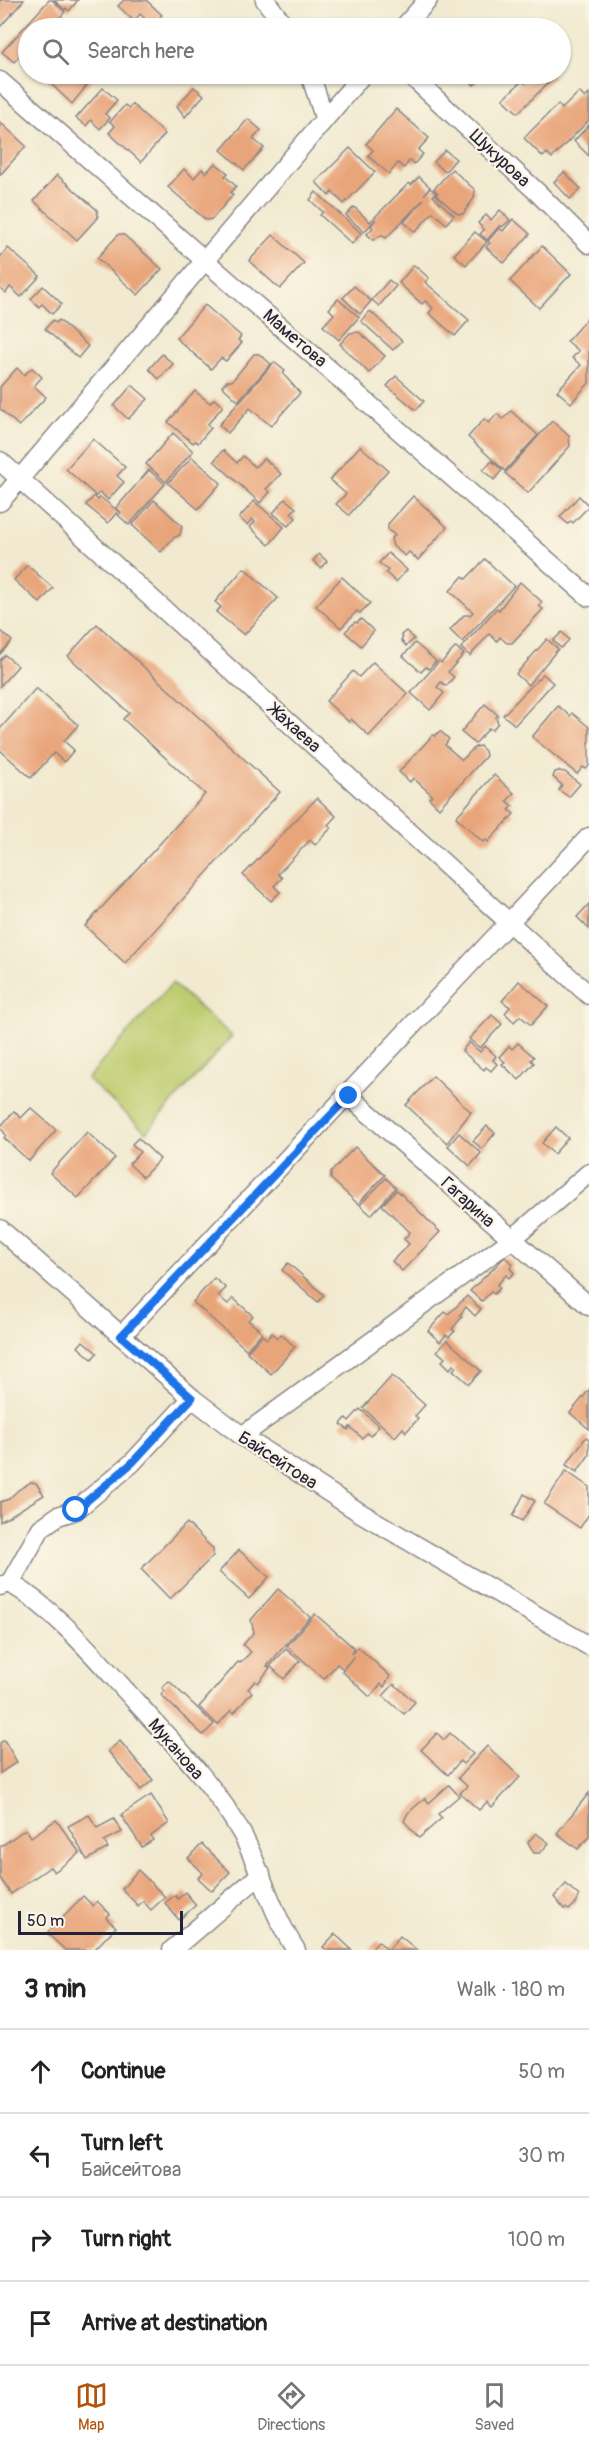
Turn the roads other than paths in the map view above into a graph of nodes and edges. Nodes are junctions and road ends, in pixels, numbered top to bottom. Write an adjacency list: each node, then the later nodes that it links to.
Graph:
1 (265, 0): 3 (street)
2 (428, 0): 4 (street)
3 (278, 18)
4 (412, 18)
5 (0, 81): 11 (street, Маметова)
6 (313, 84): 9 (street)
7 (354, 84): 9 (street)
8 (421, 84): 10 (street, Шукурова)
9 (324, 117): 11 (street)
10 (589, 244)
11 (205, 259): 13 (street); 15 (street, Маметова)
12 (0, 461): 13 (street, Жахаева)
13 (18, 478): 14 (street); 17 (street, Жахаева)
14 (0, 502)
15 (589, 597)
16 (589, 837): 17 (street)
17 (511, 923): 18 (street, Жахаева); 19 (street)
18 (589, 995)
19 (349, 1096): 22 (street, Гагарина); 24 (street)
20 (589, 1173): 22 (street)
21 (0, 1229): 24 (street, Байсейтова)
22 (511, 1240): 23 (street, Гагарина); 26 (street)
23 (589, 1306)
24 (121, 1336): 25 (street, Байсейтова)
25 (192, 1398): 26 (street, Байсейтова); 27 (street)
26 (242, 1436): 28 (street, Байсейтова)
27 (5, 1584): 29 (street, Муканова)
28 (589, 1646)
29 (261, 1874): 30 (street, Муканова); 31 (street)
30 (288, 1946)
31 (172, 1950)

